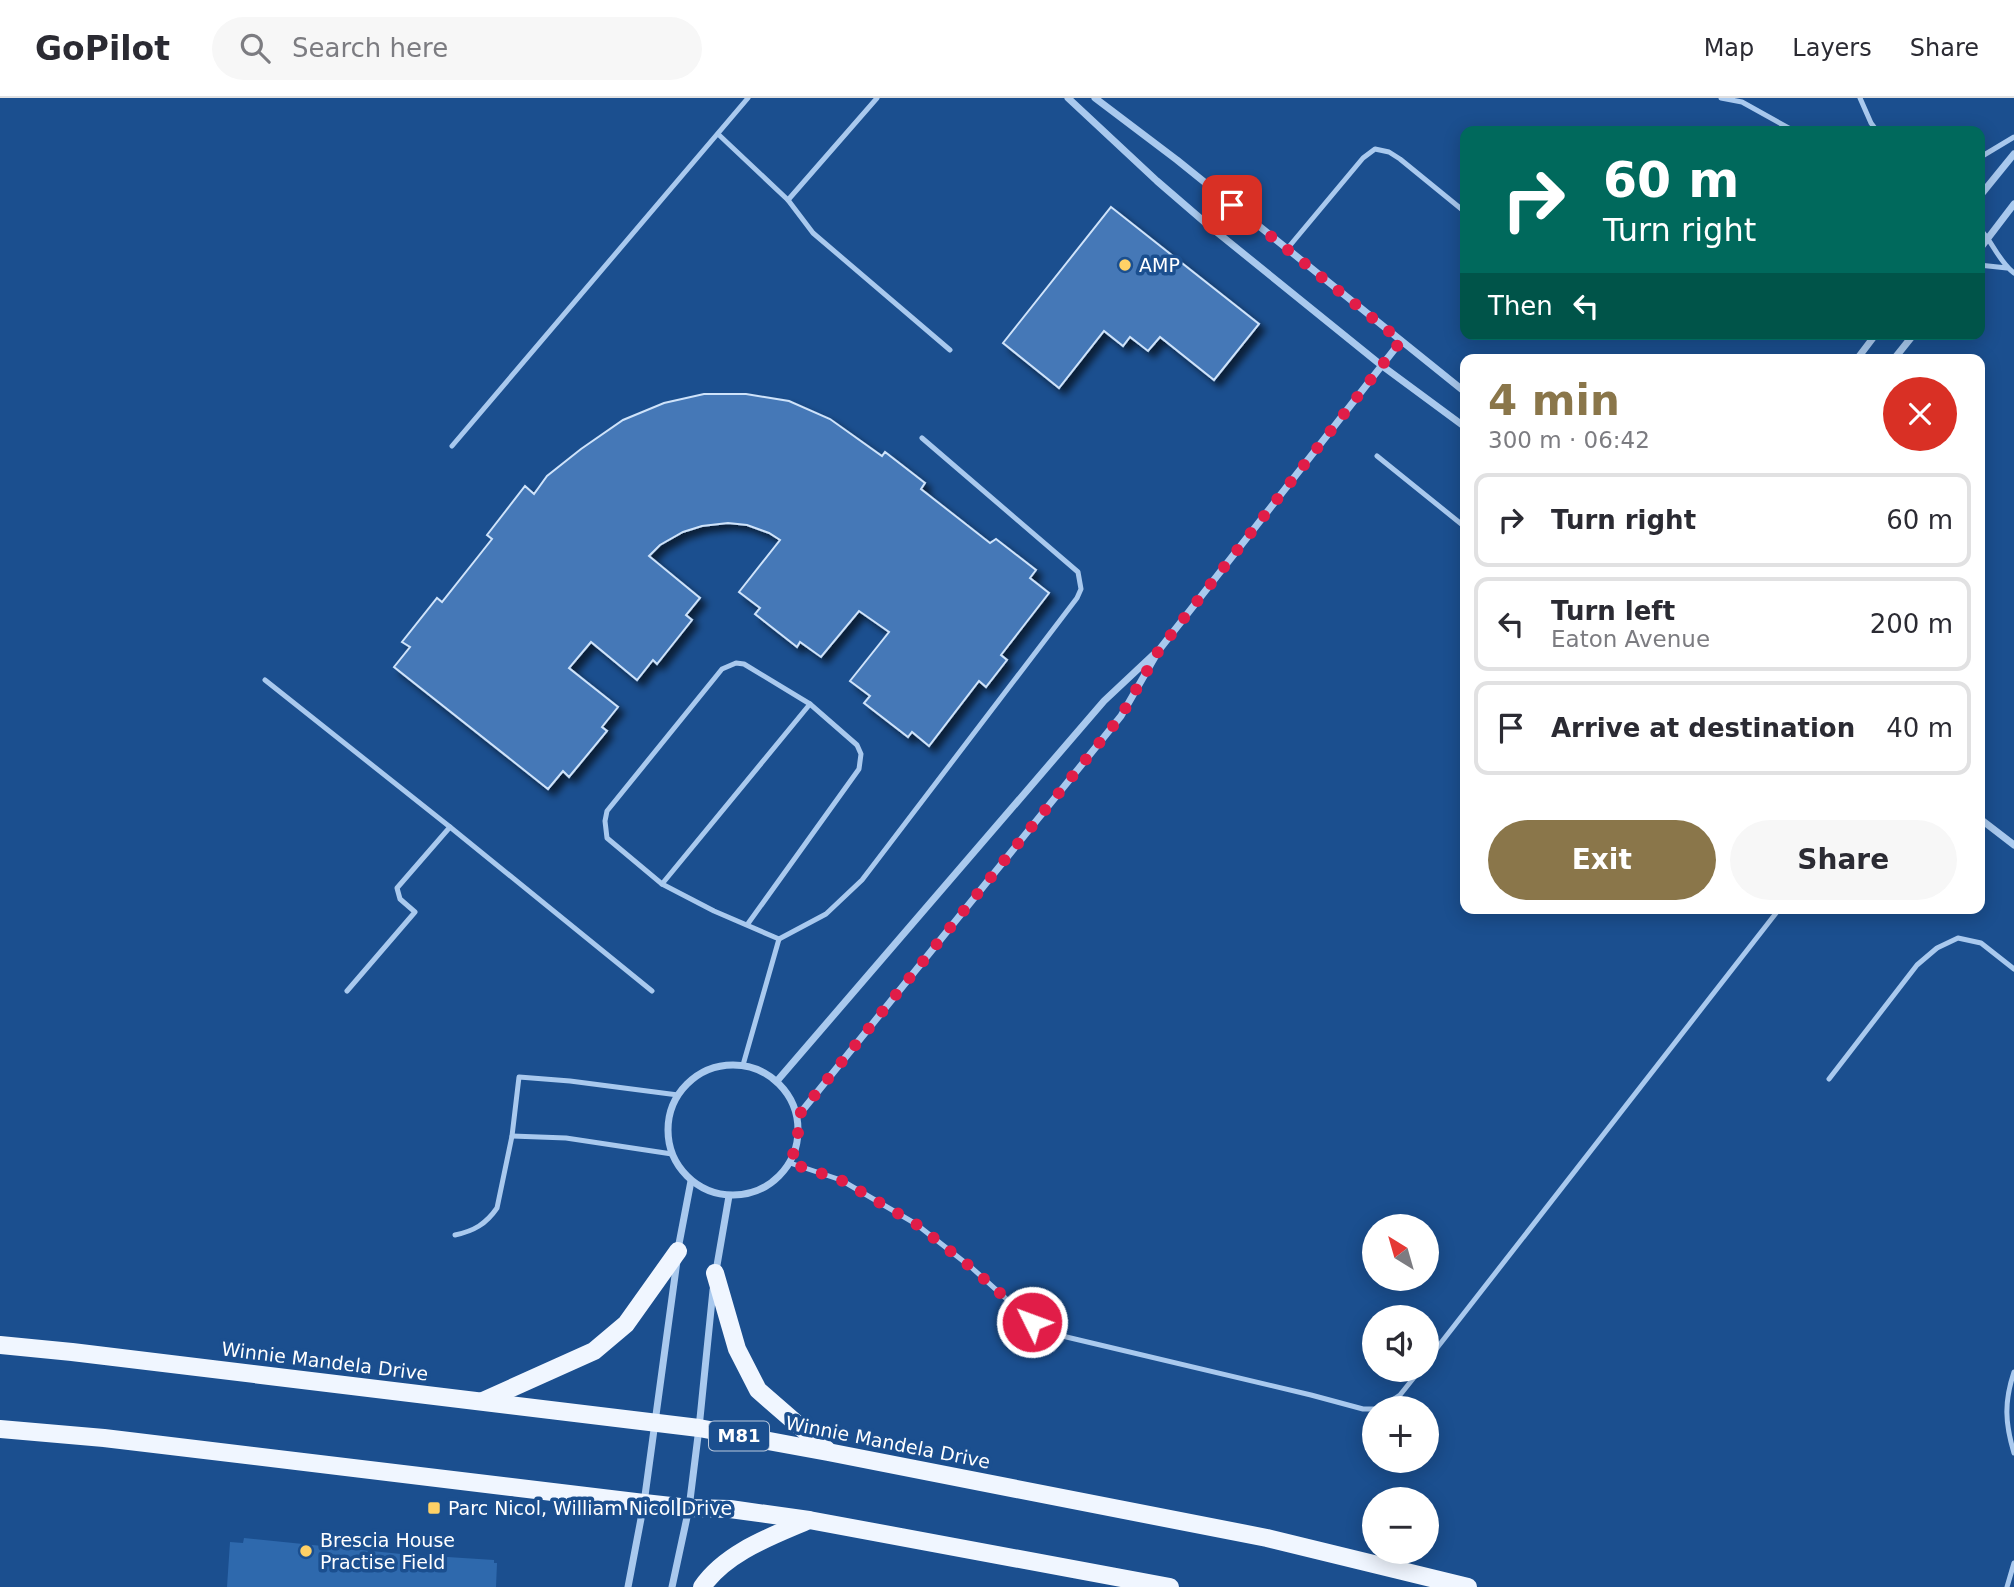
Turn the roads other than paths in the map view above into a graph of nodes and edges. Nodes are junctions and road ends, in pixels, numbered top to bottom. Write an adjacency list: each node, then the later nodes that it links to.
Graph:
1 (748, 98): 11 (lane)
2 (877, 98): 16 (lane)
3 (1068, 98): 32 (street)
4 (1095, 98): 22 (street)
5 (1721, 98): 8 (lane)
6 (1752, 98): 8 (lane)
7 (1860, 98): 10 (lane)
8 (1741, 100): 9 (lane)
9 (1785, 126)
10 (1873, 126)
11 (718, 134): 16 (lane); 36 (lane)
12 (2014, 137): 13 (lane)
13 (1985, 154)
14 (2014, 154): 15 (street)
15 (1985, 190)
16 (788, 200): 29 (lane)
17 (2014, 204): 20 (street)
18 (1460, 208): 22 (lane)
19 (1985, 234): 20 (lane)
20 (1989, 238): 21 (street); 24 (lane)
21 (1985, 243)
22 (1287, 249): 28 (street)
23 (1985, 266): 24 (lane)
24 (2007, 268): 25 (lane)
25 (2014, 273)
26 (1871, 340): 30 (street)
27 (1909, 340): 31 (street)
28 (1401, 341): 32 (street); 33 (street)
29 (950, 350)
30 (1861, 354)
31 (1898, 354)
32 (1381, 365): 34 (street); 39 (street)
33 (1460, 388)
34 (1460, 423)
35 (922, 438): 48 (lane)
36 (452, 446)
37 (1377, 456): 38 (lane)
38 (1460, 523)
39 (1159, 650): 54 (street); 56 (street)
40 (265, 680): 43 (lane)
41 (810, 704): 45 (lane); 45 (lane); 47 (lane)
42 (1985, 822): 44 (street)
43 (450, 827): 50 (lane); 51 (lane)
44 (2013, 843)
45 (662, 884): 47 (lane)
46 (1775, 914): 66 (lane)
47 (747, 925): 48 (lane)
48 (779, 939): 52 (lane)
49 (2014, 969): 53 (lane)
50 (347, 992)
51 (652, 992)
52 (743, 1065): 54 (street); 55 (street)
53 (1829, 1079)
54 (777, 1081): 56 (street)
55 (678, 1095): 57 (lane); 58 (street)
56 (798, 1116): 59 (street)
57 (512, 1136): 58 (lane); 62 (lane)
58 (672, 1154): 60 (street)
59 (790, 1163): 61 (street); 71 (lane)
60 (691, 1181): 61 (street); 63 (street)
61 (729, 1196): 64 (street)
62 (455, 1234)
63 (678, 1251): 70 (main road); 72 (street)
64 (715, 1273): 73 (street); 75 (main road)
65 (0, 1345): 70 (main road, Winnie Mandela Drive / M81)
66 (1439, 1345)
67 (2014, 1372): 76 (lane)
68 (1411, 1382): 69 (lane)
69 (1399, 1396)
70 (483, 1401): 72 (main road, Winnie Mandela Drive / M81)
71 (1362, 1409)
72 (655, 1422): 73 (main road, Winnie Mandela Drive / M81); 77 (street)
73 (699, 1428): 75 (main road, Winnie Mandela Drive / M81); 78 (street)
74 (0, 1429): 77 (main road)
75 (828, 1452): 85 (main road, Winnie Mandela Drive / M81)
76 (2014, 1453)
77 (644, 1503): 78 (main road); 81 (street)
78 (689, 1508): 79 (main road); 82 (street)
79 (809, 1520): 83 (main road); 84 (main road)
80 (2014, 1563): 86 (lane)
81 (628, 1587)
82 (672, 1587)
83 (702, 1587)
84 (1170, 1587)
85 (1468, 1587)
86 (2007, 1587)

